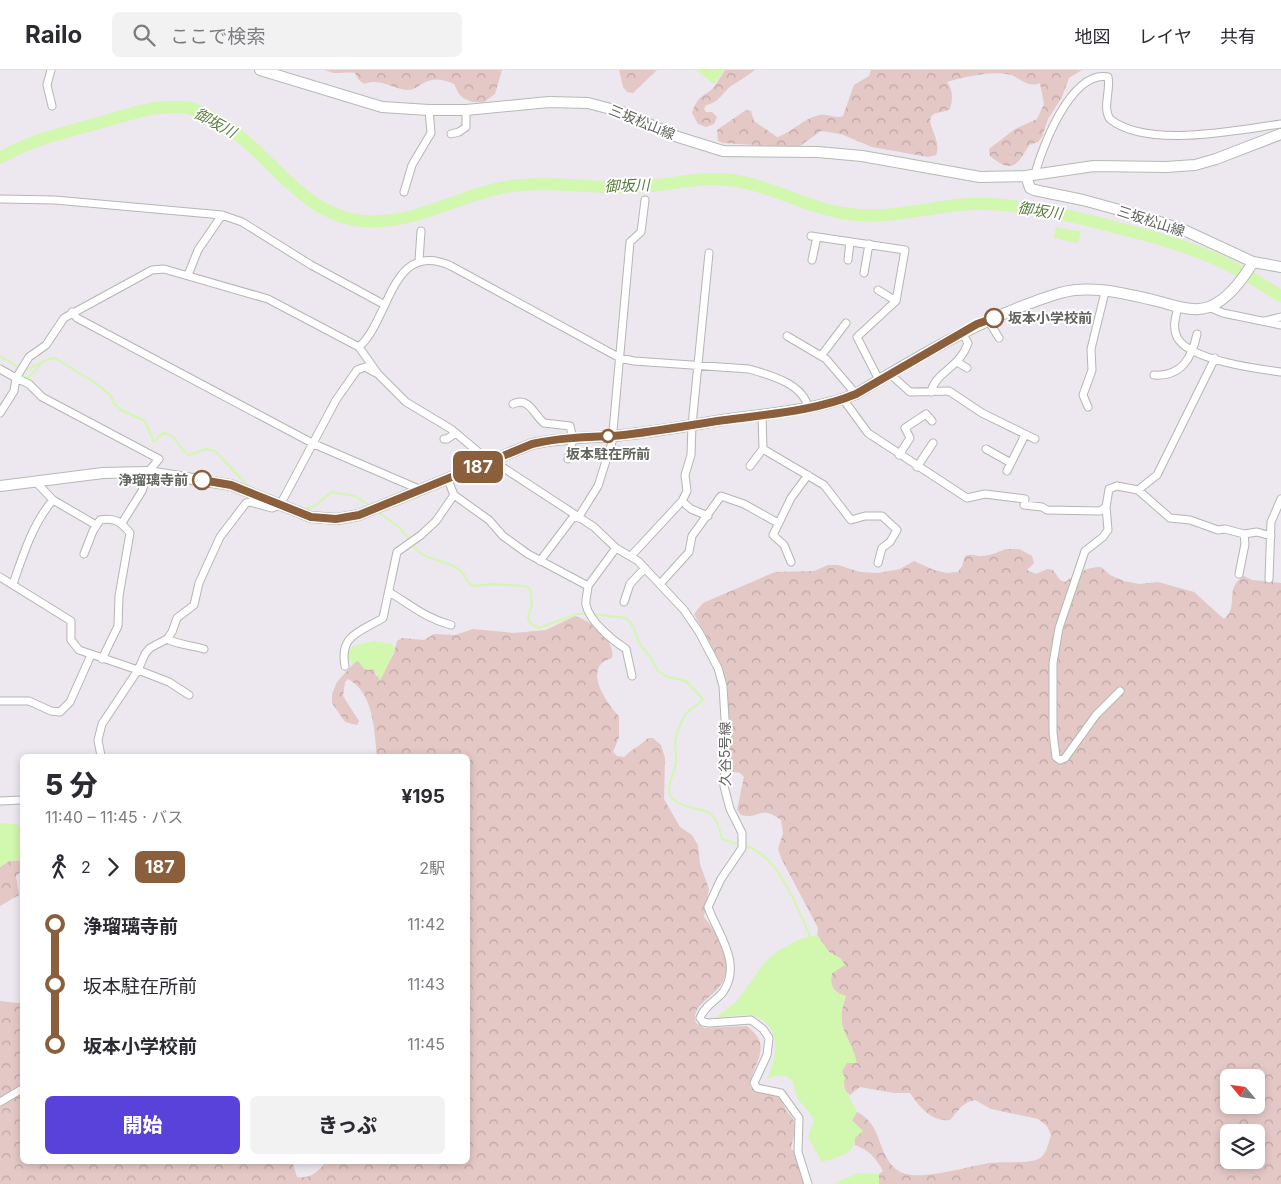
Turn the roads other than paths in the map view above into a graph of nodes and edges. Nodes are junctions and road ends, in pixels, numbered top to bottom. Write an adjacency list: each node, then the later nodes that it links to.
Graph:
1 (51, 70): 5 (street)
2 (260, 70): 6 (main road, 三坂松山線)
3 (1088, 71): 8 (street)
4 (1076, 79): 11 (street)
5 (52, 106)
6 (429, 110): 7 (main road, 三坂松山線); 12 (street)
7 (466, 110): 9 (street); 11 (main road, 三坂松山線)
8 (1281, 124)
9 (451, 134)
10 (1281, 134): 11 (main road, 三坂松山線)
11 (1030, 175): 23 (main road, 三坂松山線)
12 (404, 192)
13 (0, 198): 15 (street)
14 (645, 200): 46 (street)
15 (222, 215): 26 (street); 30 (street)
16 (421, 231): 22 (street)
17 (850, 242): 18 (street); 20 (street); 21 (street)
18 (869, 244): 25 (street); 29 (street)
19 (709, 253): 49 (street)
20 (812, 260)
21 (848, 260)
22 (419, 261): 30 (street); 46 (street)
23 (1252, 263): 24 (main road, 三坂松山線); 32 (main road)
24 (1281, 267)
25 (864, 273)
26 (188, 275): 33 (street); 43 (street)
27 (878, 290): 29 (street)
28 (1106, 292): 31 (main road); 35 (main road); 62 (street)
29 (896, 301): 57 (street)
30 (386, 305): 43 (street)
31 (1178, 307): 32 (main road); 44 (street)
32 (1209, 307): 36 (street)
33 (72, 312): 56 (street); 75 (street)
34 (1281, 317): 36 (street)
35 (988, 320): 39 (main road); 42 (street)
36 (1265, 321): 38 (street)
37 (846, 323): 45 (street)
38 (1281, 325)
39 (962, 333): 48 (street); 54 (main road)
40 (1197, 334): 44 (street)
41 (787, 336): 45 (street)
42 (999, 338)
43 (359, 346): 53 (street, 久谷5号線)
44 (1193, 350): 47 (street); 55 (street)
45 (821, 356): 59 (street)
46 (620, 358): 49 (street); 70 (street)
47 (1215, 358): 52 (street); 90 (street)
48 (957, 362): 50 (street); 58 (street)
49 (698, 366): 63 (street); 67 (street)
50 (967, 368)
51 (0, 369): 56 (street)
52 (1281, 372)
53 (378, 374): 68 (street, 久谷5号線); 75 (street)
54 (890, 374): 57 (main road); 58 (street)
55 (1154, 375)
56 (16, 378): 64 (street); 85 (street)
57 (879, 380): 59 (main road)
58 (932, 392): 69 (street)
59 (856, 394): 60 (main road)
60 (843, 400): 63 (main road); 78 (street)
61 (512, 404): 72 (street)
62 (1088, 407)
63 (808, 408): 65 (main road)
64 (0, 413)
65 (762, 415): 67 (main road); 76 (street)
66 (932, 421): 78 (street)
67 (692, 425): 70 (main road); 95 (street)
68 (456, 433): 71 (street); 80 (street, 久谷5号線)
69 (1025, 435): 73 (street); 81 (street)
70 (613, 436): 72 (main road); 99 (street)
71 (444, 439)
72 (573, 439): 79 (street); 80 (main road)
73 (1035, 440)
74 (933, 443): 83 (street)
75 (314, 444): 91 (street); 96 (street)
76 (763, 449): 82 (street); 86 (street)
77 (986, 449): 81 (street)
78 (899, 455): 83 (street)
79 (568, 459)
80 (492, 461): 87 (main road); 99 (street, 久谷5号線)
81 (1011, 463): 84 (street)
82 (750, 466)
83 (917, 467): 97 (street)
84 (1007, 471)
85 (148, 472): 88 (main road); 96 (main road); 100 (street)
86 (808, 475): 101 (street); 110 (street)
87 (448, 480): 91 (main road); 92 (street)
88 (35, 481): 89 (main road); 94 (street)
89 (0, 486)
90 (1138, 490): 97 (street); 103 (street)
91 (423, 491): 96 (main road)
92 (454, 495): 108 (street); 118 (street)
93 (1281, 499): 104 (street)
94 (53, 500): 102 (street); 115 (street)
95 (682, 501): 98 (street); 107 (street)
96 (280, 505): 121 (street)
97 (1106, 507): 128 (street)
98 (708, 516): 101 (street); 116 (street)
99 (576, 517): 105 (street, 久谷5号線); 108 (street)
100 (122, 523): 102 (street); 124 (street)
101 (778, 523): 109 (street)
102 (96, 525): 106 (street)
103 (1244, 534): 104 (street); 112 (street)
104 (1271, 536): 114 (street)
105 (616, 548): 107 (street, 久谷5号線); 117 (street)
106 (84, 554)
107 (631, 556): 111 (street, 久谷5号線)
108 (540, 561): 117 (street)
109 (791, 562)
110 (878, 563)
111 (645, 568): 116 (street, 久谷5号線); 119 (street)
112 (1240, 574)
113 (0, 577): 115 (street)
114 (1269, 579)
115 (13, 584): 123 (street)
116 (660, 584): 136 (street, 久谷5号線)
117 (588, 586): 127 (street)
118 (389, 592): 120 (street); 125 (street)
119 (624, 602)
120 (450, 625)
121 (167, 639): 122 (street); 126 (street)
122 (204, 649)
123 (91, 655): 124 (street); 130 (street)
124 (102, 659): 126 (street)
125 (345, 666)
126 (138, 670): 129 (street); 131 (street)
127 (632, 676)
128 (1120, 691)
129 (189, 695)
130 (0, 701)
131 (101, 754)
132 (20, 800): 133 (street)
133 (0, 801)
134 (20, 1090): 135 (street)
135 (0, 1102)
136 (808, 1184)

